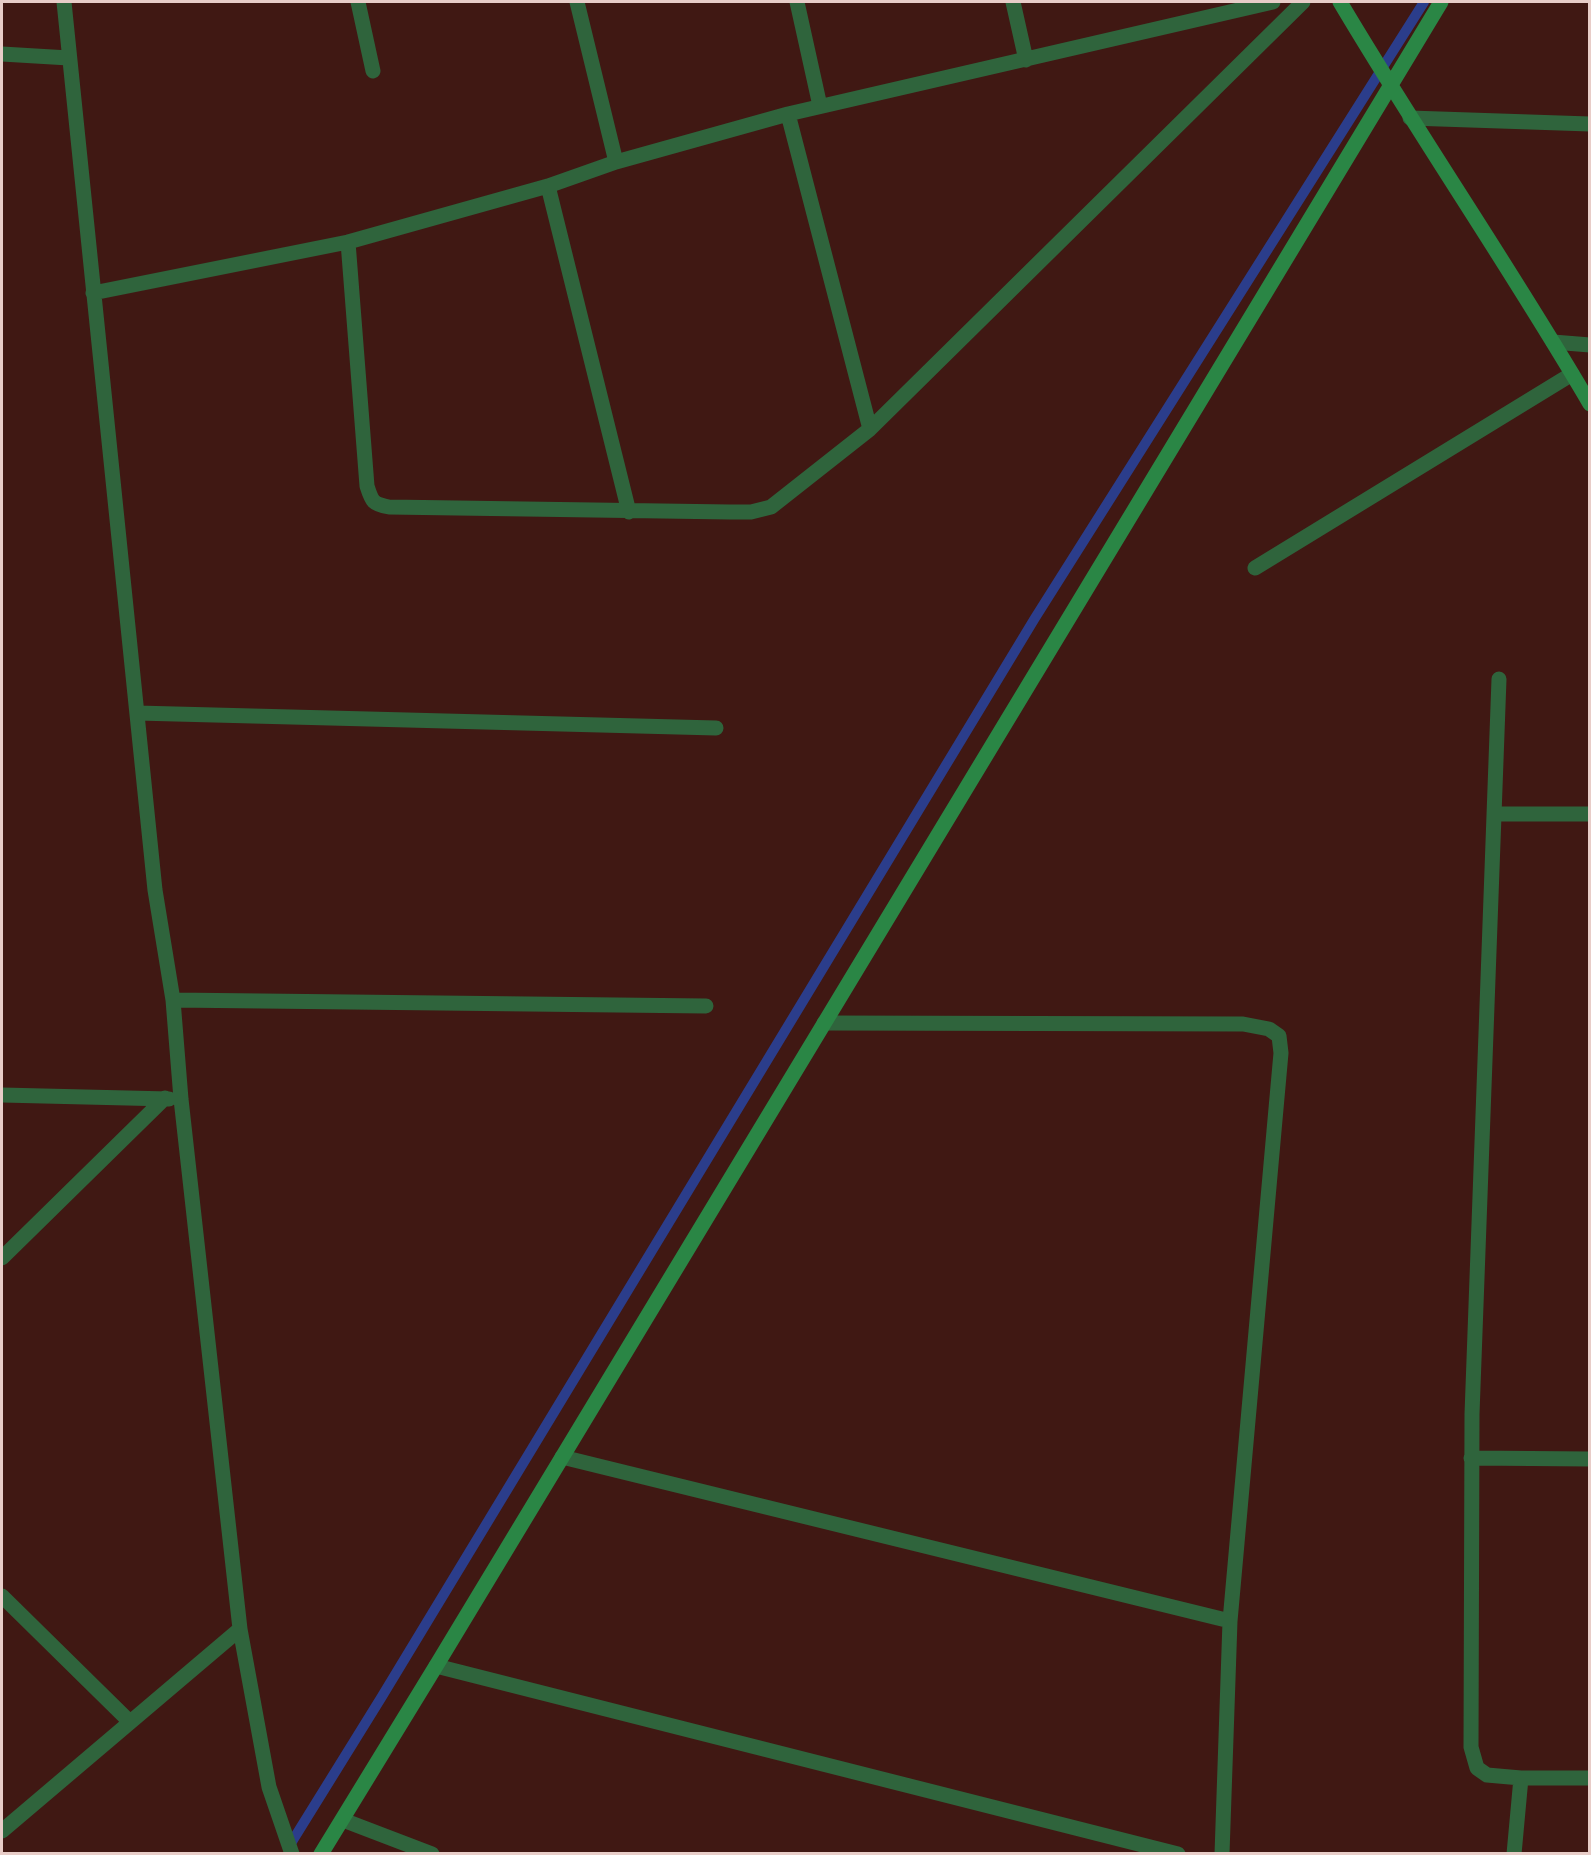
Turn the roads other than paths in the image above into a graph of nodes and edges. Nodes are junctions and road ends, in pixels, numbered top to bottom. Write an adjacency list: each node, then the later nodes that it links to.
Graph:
1 (64, 2): 11 (street)
2 (358, 2): 13 (street)
3 (577, 2): 19 (street)
4 (797, 2): 15 (street)
5 (1013, 2): 12 (street)
6 (1273, 2): 12 (street)
7 (1303, 2): 27 (street)
8 (1340, 2): 14 (street)
9 (1441, 2): 14 (street)
10 (2, 54): 11 (street)
11 (69, 58): 22 (street)
12 (1026, 60): 15 (street)
13 (373, 71)
14 (1387, 80): 17 (street); 37 (street)
15 (820, 106): 16 (street)
16 (788, 114): 19 (street); 27 (street)
17 (1410, 118): 18 (street); 23 (street)
18 (1590, 124)
19 (615, 162): 20 (street)
20 (548, 186): 21 (street); 28 (street)
21 (348, 243): 22 (street); 28 (street)
22 (93, 293): 31 (street)
23 (1553, 342): 24 (street); 25 (street)
24 (1590, 345)
25 (1572, 374): 26 (street); 29 (street)
26 (1590, 404)
27 (870, 429): 28 (street)
28 (629, 512)
29 (1255, 568)
30 (1499, 679): 33 (street)
31 (137, 713): 32 (street); 35 (street)
32 (716, 729)
33 (1494, 814): 34 (street); 42 (street)
34 (1590, 814)
35 (173, 1000): 36 (street); 39 (street)
36 (706, 1006)
37 (824, 1023): 41 (street); 45 (street)
38 (2, 1095): 39 (street)
39 (173, 1099): 40 (street); 46 (street)
40 (2, 1258)
41 (562, 1457): 45 (street); 47 (street)
42 (1471, 1458): 43 (street); 49 (street)
43 (1590, 1459)
44 (2, 1596): 48 (street)
45 (1230, 1621): 57 (street)
46 (240, 1629): 48 (street); 53 (street)
47 (436, 1666): 51 (street); 56 (street)
48 (129, 1722): 52 (street)
49 (1521, 1778): 50 (street); 58 (street)
50 (1590, 1778)
51 (343, 1820): 54 (street); 55 (street)
52 (2, 1831)
53 (292, 1853)
54 (321, 1854)
55 (432, 1854)
56 (1178, 1854)
57 (1222, 1854)
58 (1514, 1854)

